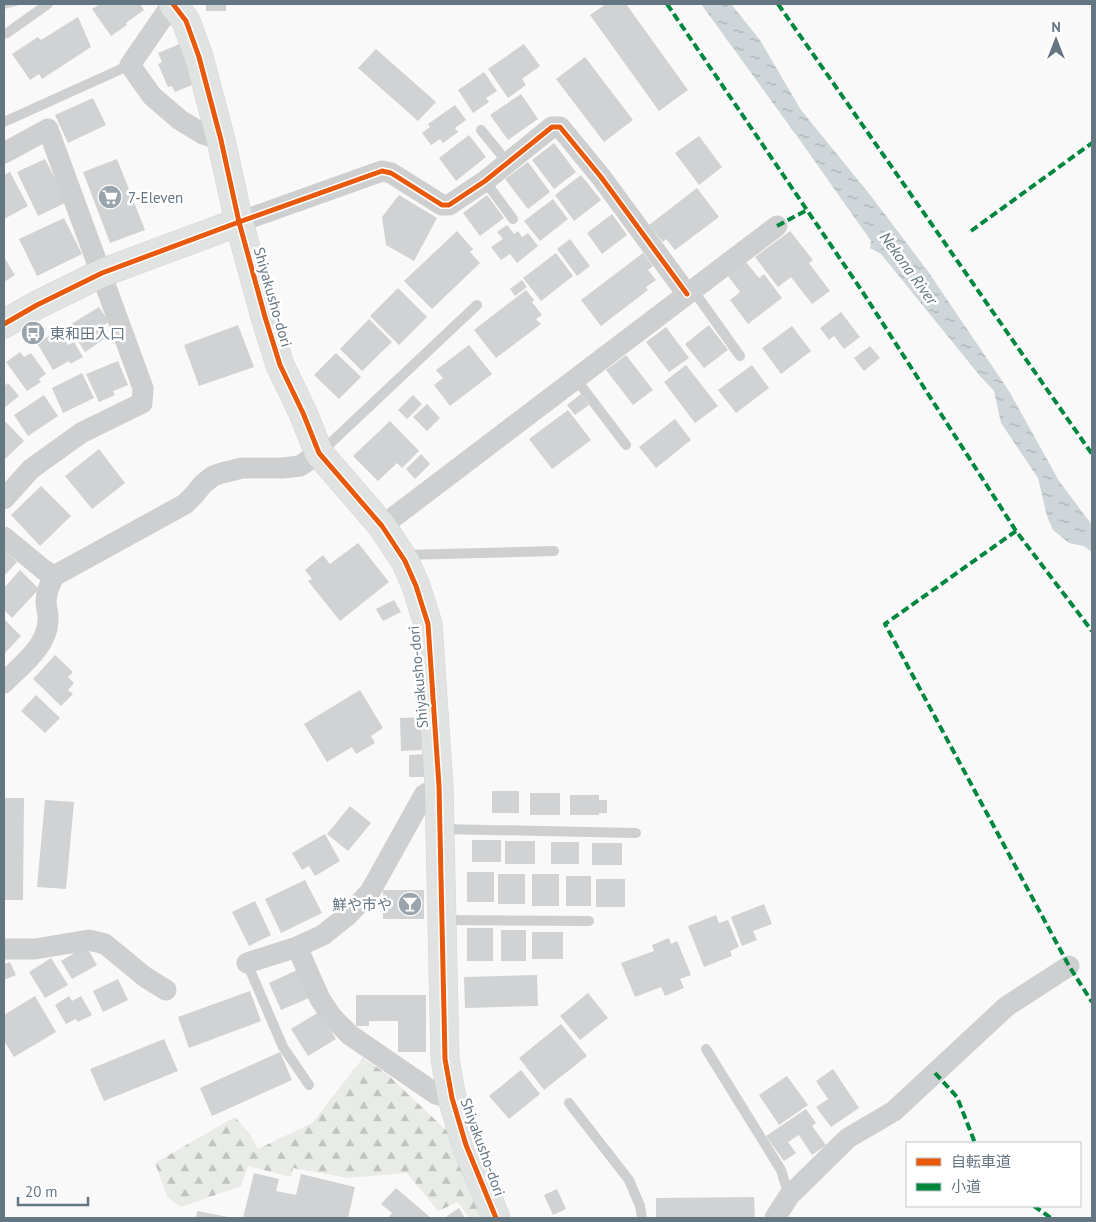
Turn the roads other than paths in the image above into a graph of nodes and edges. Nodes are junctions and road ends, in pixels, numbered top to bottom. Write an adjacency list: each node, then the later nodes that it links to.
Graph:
1 (48, 4): 3 (lane)
2 (173, 4): 4 (street); 7 (street, Shiyakusho-dori)
3 (4, 34)
4 (130, 65): 5 (lane); 7 (street)
5 (4, 122)
6 (481, 130): 9 (lane)
7 (221, 140): 12 (street, Shiyakusho-dori)
8 (4, 153): 14 (street)
9 (507, 162): 10 (street); 15 (street)
10 (484, 181): 11 (lane); 12 (street)
11 (513, 219)
12 (239, 222): 14 (street); 21 (street, Shiyakusho-dori)
13 (777, 226): 15 (street)
14 (102, 273): 17 (street); 22 (street)
15 (690, 292): 18 (lane); 19 (street)
16 (477, 305): 21 (lane)
17 (4, 324)
18 (740, 356)
19 (576, 379): 20 (lane); 23 (street)
20 (626, 445)
21 (319, 453): 23 (street, Shiyakusho-dori); 27 (street)
22 (4, 499)
23 (382, 526): 26 (street, Shiyakusho-dori)
24 (4, 537): 27 (street)
25 (554, 551): 26 (lane)
26 (401, 555): 29 (street, Shiyakusho-dori)
27 (54, 576): 28 (street)
28 (4, 683)
29 (439, 786): 30 (street, Shiyakusho-dori); 34 (street)
30 (440, 829): 31 (lane); 32 (street, Shiyakusho-dori)
31 (636, 832)
32 (442, 920): 33 (lane); 41 (street, Shiyakusho-dori)
33 (589, 921)
34 (297, 947): 36 (street); 41 (street)
35 (4, 949): 38 (street)
36 (247, 963): 40 (lane)
37 (1069, 966): 43 (street)
38 (166, 990)
39 (706, 1049): 43 (lane)
40 (309, 1084)
41 (452, 1098): 44 (street, Shiyakusho-dori)
42 (569, 1103): 45 (lane)
43 (789, 1196): 46 (street)
44 (496, 1218)
45 (642, 1218)
46 (775, 1218)

